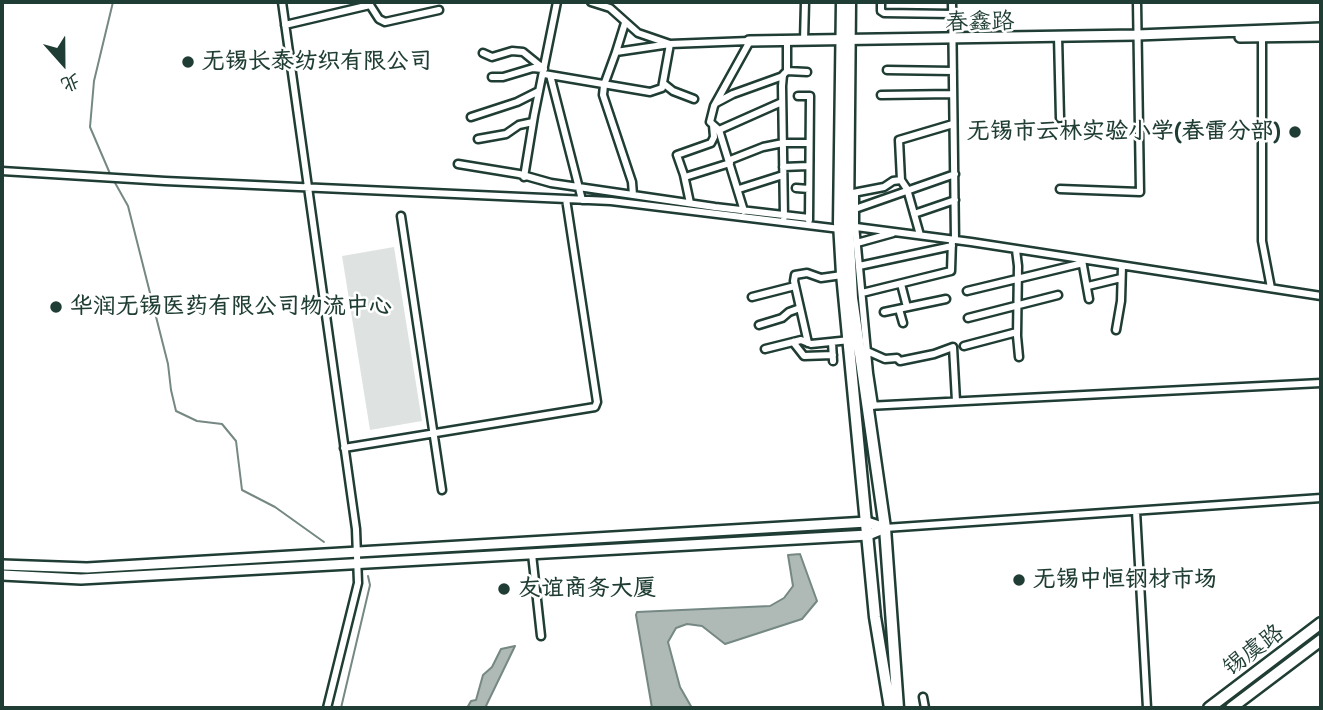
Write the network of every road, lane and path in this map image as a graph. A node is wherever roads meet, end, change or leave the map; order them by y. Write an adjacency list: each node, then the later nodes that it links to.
1 (282, 2): 13 (street)
2 (557, 2): 30 (street)
3 (591, 2): 12 (street)
4 (805, 2): 19 (street)
5 (842, 2): 20 (main road)
6 (850, 2): 20 (main road)
7 (881, 2): 11 (street)
8 (952, 2): 11 (street)
9 (1137, 2): 16 (street)
10 (439, 10): 13 (street)
11 (952, 14): 23 (street)
12 (625, 23): 24 (street); 25 (street)
13 (285, 25): 61 (street)
14 (1321, 28): 16 (main road, 春鑫路)
15 (1321, 36): 17 (main road, 春鑫路)
16 (1137, 37): 17 (main road, 春鑫路); 18 (main road, 春鑫路); 63 (street)
17 (1262, 37): 95 (street)
18 (1058, 38): 23 (main road, 春鑫路); 43 (street)
19 (804, 40): 20 (main road, 春鑫路); 22 (main road, 春鑫路)
20 (847, 40): 23 (main road, 春鑫路); 67 (main road); 80 (main road)
21 (746, 41): 22 (main road, 春鑫路); 24 (street); 41 (street)
22 (787, 41): 31 (street)
23 (952, 41): 28 (street)
24 (670, 44): 25 (street); 33 (street)
25 (616, 52): 34 (street)
26 (483, 53): 30 (street)
27 (887, 71): 28 (street)
28 (953, 71): 36 (street)
29 (807, 72): 31 (street)
30 (546, 73): 32 (street); 34 (street); 35 (street); 60 (street)
31 (785, 74): 40 (street); 41 (street)
32 (492, 77)
33 (663, 83): 34 (street); 39 (street)
34 (604, 85): 68 (street)
35 (539, 91): 42 (street); 44 (street)
36 (953, 94): 37 (street); 45 (street)
37 (881, 95)
38 (799, 96): 49 (street)
39 (694, 99)
40 (782, 102): 46 (street); 48 (street)
41 (715, 104): 46 (street)
42 (471, 117)
43 (1060, 118)
44 (533, 122): 47 (street); 57 (street)
45 (953, 124): 55 (street); 59 (street)
46 (716, 128): 50 (street); 58 (street)
47 (478, 139)
48 (783, 143): 49 (street); 50 (street); 53 (street)
49 (808, 143): 52 (street)
50 (730, 161): 58 (street); 66 (street)
51 (458, 164): 57 (street)
52 (808, 166): 53 (street); 64 (street)
53 (783, 167): 56 (street)
54 (2, 172): 61 (street)
55 (955, 174): 65 (street); 71 (street)
56 (783, 175): 66 (street); 77 (street)
57 (524, 177): 60 (street)
58 (685, 177): 72 (street)
59 (901, 180): 65 (street); 67 (street)
60 (577, 186): 68 (street); 70 (street)
61 (308, 188): 69 (street); 124 (street)
62 (796, 188): 64 (street)
63 (1060, 188)
64 (809, 189): 78 (street)
65 (906, 189): 73 (street); 75 (street)
66 (739, 190): 74 (street)
67 (852, 193): 73 (street); 112 (main road)
68 (633, 195): 72 (street)
69 (566, 199): 70 (street); 123 (street)
70 (582, 200): 78 (street)
71 (955, 200): 75 (street); 83 (street)
72 (690, 203): 74 (street)
73 (855, 209): 79 (street)
74 (744, 211): 77 (street)
75 (914, 214): 82 (street)
76 (401, 216): 123 (street)
77 (784, 217): 78 (street)
78 (809, 222): 80 (street)
79 (856, 227): 81 (street); 84 (street)
80 (840, 229): 89 (main road)
81 (896, 232): 82 (street); 84 (street)
82 (920, 235): 83 (street)
83 (953, 242): 85 (street); 87 (street); 92 (street)
84 (857, 243): 87 (street)
85 (1016, 250): 86 (street); 90 (street)
86 (1082, 260): 88 (street); 90 (street); 94 (street)
87 (859, 266): 97 (street)
88 (1122, 266): 91 (street); 95 (street)
89 (842, 275): 93 (street); 112 (main road)
90 (1018, 278): 96 (street); 103 (street)
91 (1121, 278): 94 (street); 110 (street)
92 (901, 284): 97 (street); 105 (street)
93 (795, 286): 100 (street); 104 (street)
94 (1088, 286): 102 (street)
95 (1270, 288): 99 (street)
96 (967, 291)
97 (862, 293): 112 (street)
98 (1058, 295): 103 (street)
99 (1321, 296)
100 (752, 297)
101 (946, 299): 105 (street)
102 (1089, 299)
103 (1018, 306): 107 (street); 111 (street)
104 (800, 308): 109 (street); 115 (street)
105 (903, 308): 106 (street); 108 (street)
106 (884, 312)
107 (968, 318)
108 (903, 323)
109 (759, 326)
110 (1116, 330)
111 (1017, 332): 116 (street); 119 (street)
112 (857, 341): 114 (street); 118 (street); 122 (main road); 128 (main road)
113 (793, 342): 114 (street); 115 (street); 117 (street)
114 (832, 342): 115 (street)
115 (808, 343)
116 (964, 346)
117 (765, 349)
118 (867, 351): 121 (street); 122 (street)
119 (1019, 357)
120 (1321, 383): 121 (street)
121 (956, 401): 122 (street)
122 (871, 406): 129 (main road)
123 (433, 433): 124 (street); 125 (street)
124 (344, 448): 131 (street)
125 (442, 490)
126 (1321, 498): 127 (street)
127 (1136, 511): 129 (street); 144 (street)
128 (867, 523): 129 (main road); 130 (main road); 131 (main road)
129 (885, 528): 130 (main road); 142 (main road)
130 (868, 536): 132 (main road); 141 (main road)
131 (357, 553): 133 (street); 134 (main road)
132 (532, 554): 133 (main road); 137 (street)
133 (357, 564): 135 (main road); 140 (street)
134 (2, 565)
135 (2, 575)
136 (1321, 623): 145 (main road, 锡虞路)
137 (541, 636)
138 (1321, 640): 146 (main road, 锡虞路)
139 (923, 697): 143 (street)
140 (327, 708)
141 (890, 708)
142 (898, 708)
143 (925, 708)
144 (1147, 708)
145 (1209, 708)
146 (1231, 708)

